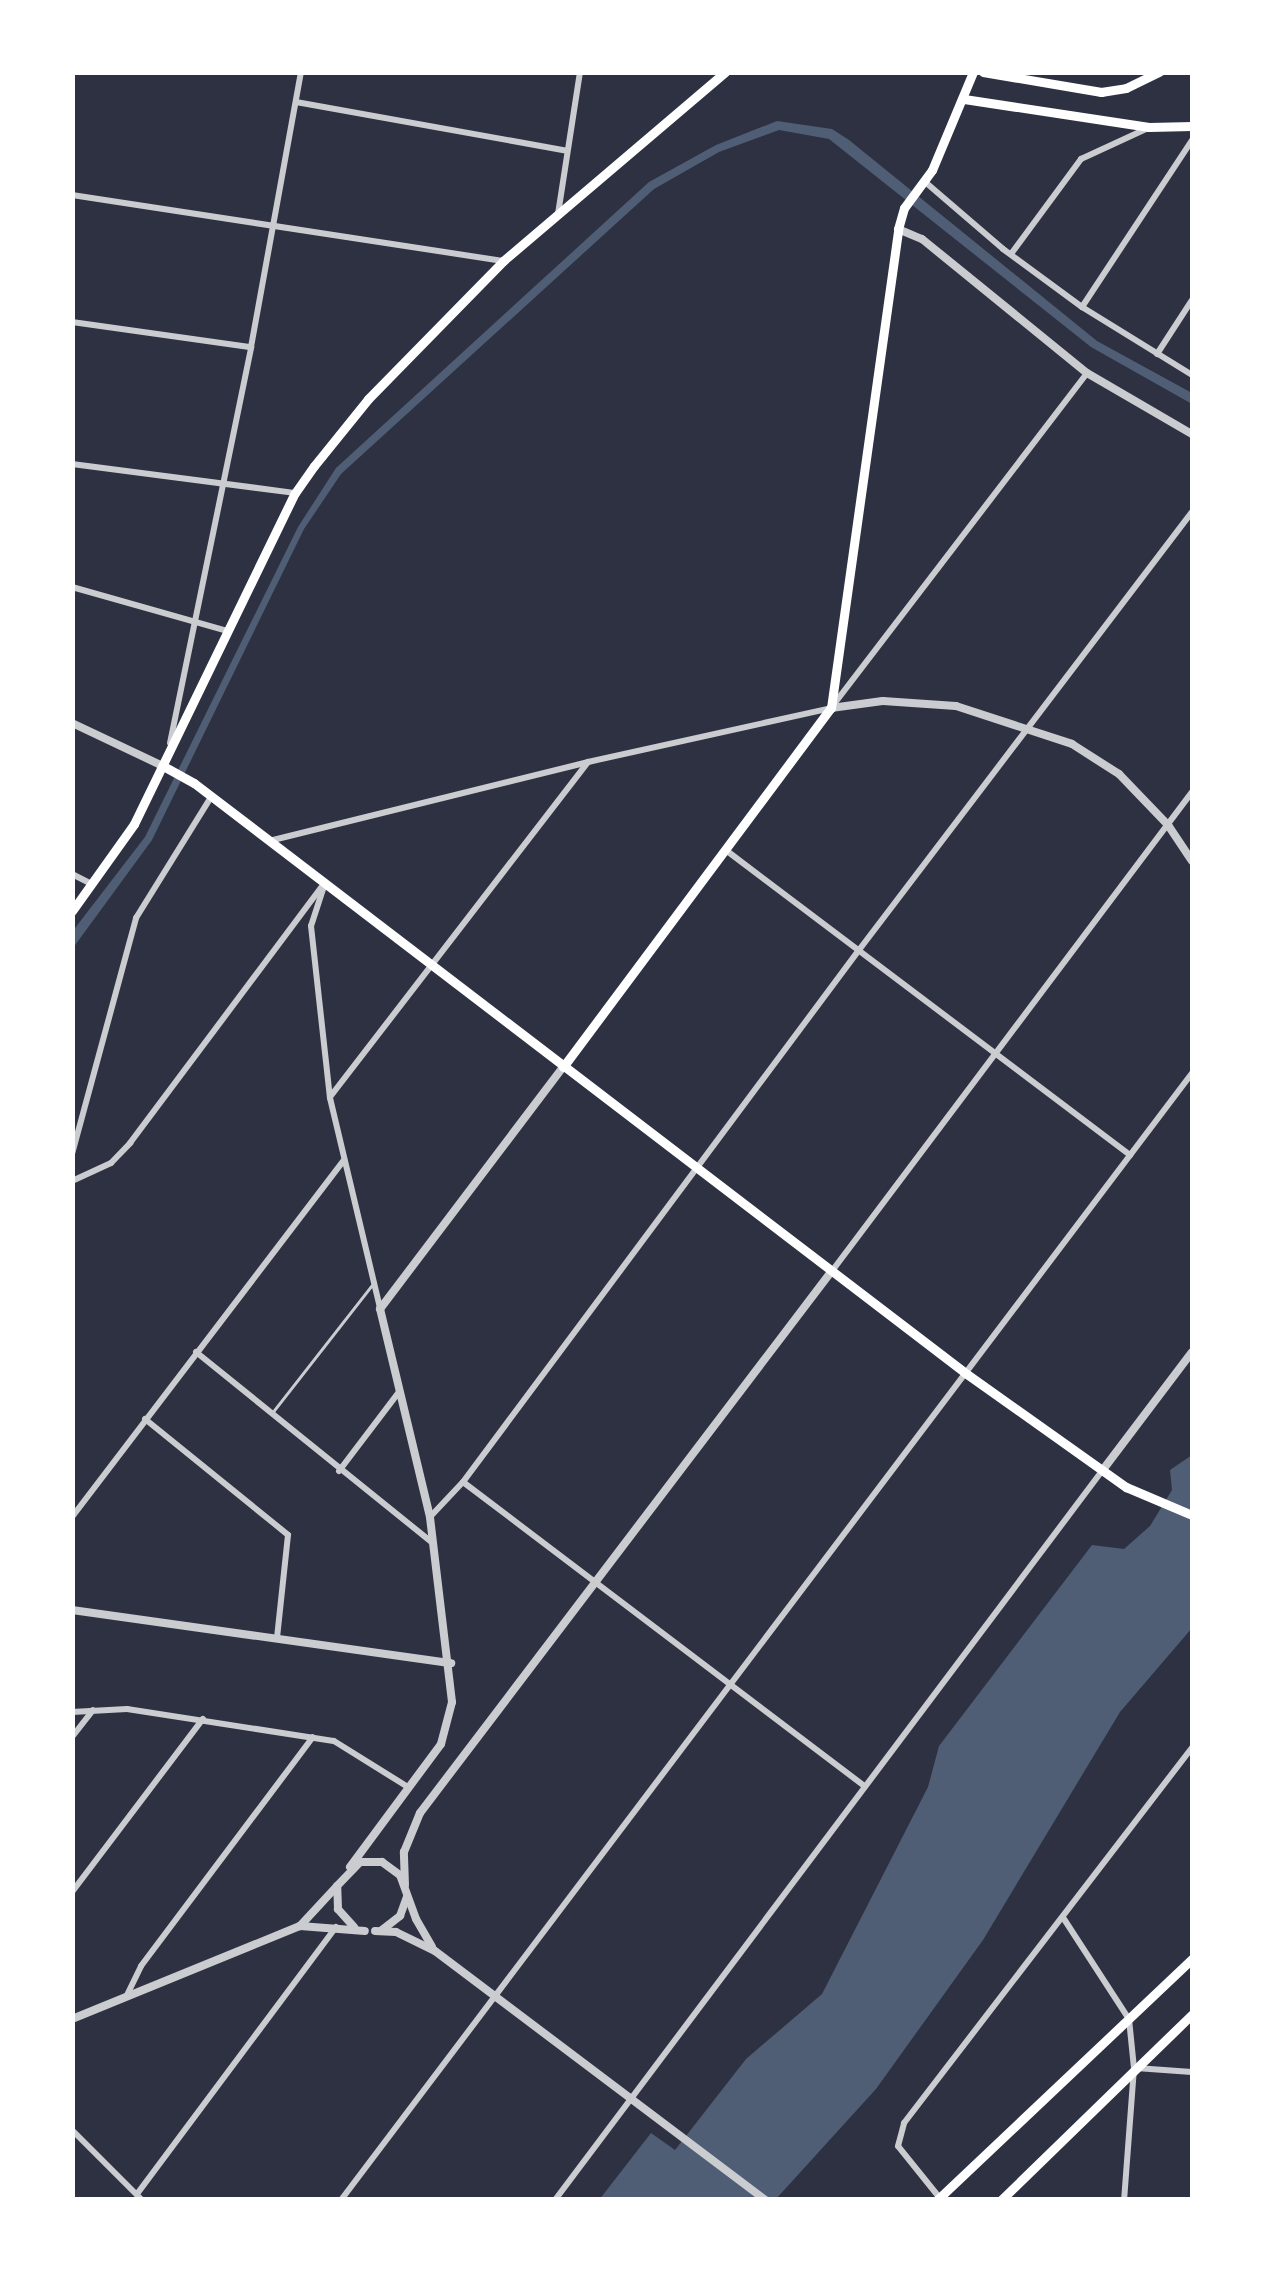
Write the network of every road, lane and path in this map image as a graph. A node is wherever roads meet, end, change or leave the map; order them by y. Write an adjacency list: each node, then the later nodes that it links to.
1 (301, 72): 8 (street)
2 (580, 72): 12 (street)
3 (724, 72): 15 (main road)
4 (973, 72): 7 (main road)
5 (983, 72): 6 (main road)
6 (1158, 72)
7 (964, 99): 10 (main road); 13 (main road)
8 (296, 102): 12 (street); 16 (street)
9 (1192, 126): 10 (main road)
10 (1149, 127): 18 (street)
11 (1192, 140): 21 (street)
12 (568, 151): 15 (street)
13 (924, 181): 17 (main road); 18 (street)
14 (72, 195): 16 (street)
15 (558, 216): 19 (main road)
16 (271, 228): 19 (street); 23 (street)
17 (898, 229): 25 (street); 35 (main road)
18 (1011, 254): 21 (street)
19 (503, 261): 30 (main road)
20 (1192, 300): 24 (street)
21 (1082, 307): 24 (street)
22 (72, 322): 23 (street)
23 (251, 347): 29 (street)
24 (1157, 354): 26 (street)
25 (1087, 373): 27 (street); 35 (street)
26 (1192, 376)
27 (1192, 434)
28 (72, 464): 29 (street)
29 (224, 483): 30 (street); 33 (street)
30 (294, 493): 34 (main road)
31 (1192, 512): 37 (street)
32 (72, 587): 33 (street)
33 (196, 624): 34 (street); 39 (street)
34 (228, 631): 39 (main road)
35 (831, 708): 37 (street); 38 (street); 44 (main road)
36 (72, 724): 39 (street)
37 (1031, 728): 42 (street); 50 (street)
38 (588, 762): 43 (street); 51 (street)
39 (169, 769): 41 (main road); 47 (main road)
40 (1192, 792): 42 (street)
41 (211, 797): 43 (main road); 56 (street)
42 (1168, 825): 45 (street); 52 (street)
43 (268, 841): 48 (main road)
44 (728, 851): 50 (street); 53 (main road)
45 (1192, 861)
46 (72, 874): 47 (street)
47 (93, 884): 49 (main road)
48 (325, 884): 51 (main road); 55 (street); 60 (street)
49 (72, 911)
50 (858, 950): 52 (street); 59 (street)
51 (431, 966): 53 (main road); 55 (street)
52 (998, 1054): 57 (street); 61 (street)
53 (563, 1067): 59 (main road); 63 (street)
54 (1192, 1072): 57 (street)
55 (330, 1098): 58 (street)
56 (72, 1154)
57 (1130, 1154): 66 (street)
58 (344, 1160): 62 (street); 64 (street)
59 (698, 1170): 61 (main road); 72 (street)
60 (72, 1181)
61 (831, 1272): 66 (main road); 77 (street)
62 (373, 1283): 63 (street); 68 (lane)
63 (380, 1309): 67 (street)
64 (196, 1352): 68 (street); 69 (street)
65 (1192, 1352): 71 (street)
66 (964, 1372): 71 (main road); 81 (street)
67 (400, 1391): 70 (street); 75 (street)
68 (271, 1414): 70 (street)
69 (146, 1420): 74 (street); 79 (street)
70 (340, 1471): 76 (street)
71 (1102, 1471): 73 (main road); 88 (street)
72 (463, 1482): 75 (street); 77 (street)
73 (1192, 1515)
74 (72, 1516)
75 (430, 1516): 76 (street)
76 (433, 1543): 80 (street)
77 (594, 1583): 81 (street); 91 (street)
78 (72, 1610): 79 (street)
79 (277, 1638): 80 (street)
80 (451, 1663): 89 (street)
81 (730, 1687): 88 (street); 101 (street)
82 (93, 1710): 83 (street); 84 (street); 85 (street)
83 (72, 1712)
84 (202, 1719): 86 (street); 93 (street)
85 (72, 1737)
86 (313, 1738): 89 (street); 102 (street)
87 (1192, 1748): 95 (street)
88 (863, 1785): 108 (street)
89 (408, 1788): 90 (street)
90 (350, 1867): 91 (street); 92 (street)
91 (405, 1885): 94 (street)
92 (338, 1886): 96 (street); 98 (street)
93 (72, 1892)
94 (407, 1897): 98 (street); 99 (street)
95 (1064, 1918): 105 (street); 111 (street)
96 (300, 1926): 97 (street); 102 (street)
97 (336, 1927): 98 (street); 110 (street)
98 (370, 1931): 99 (street)
99 (435, 1951): 101 (street)
100 (1192, 1959): 105 (main road)
101 (496, 1994): 108 (street); 112 (street)
102 (126, 1995): 104 (street)
103 (1192, 2014): 106 (main road)
104 (72, 2018)
105 (1128, 2019): 106 (street); 111 (main road)
106 (1134, 2068): 107 (street); 115 (main road); 116 (street)
107 (1192, 2072)
108 (632, 2097): 113 (street); 114 (street)
109 (72, 2130): 110 (street)
110 (140, 2197)
111 (938, 2198)
112 (340, 2200)
113 (555, 2200)
114 (766, 2200)
115 (1002, 2200)
116 (1124, 2200)

